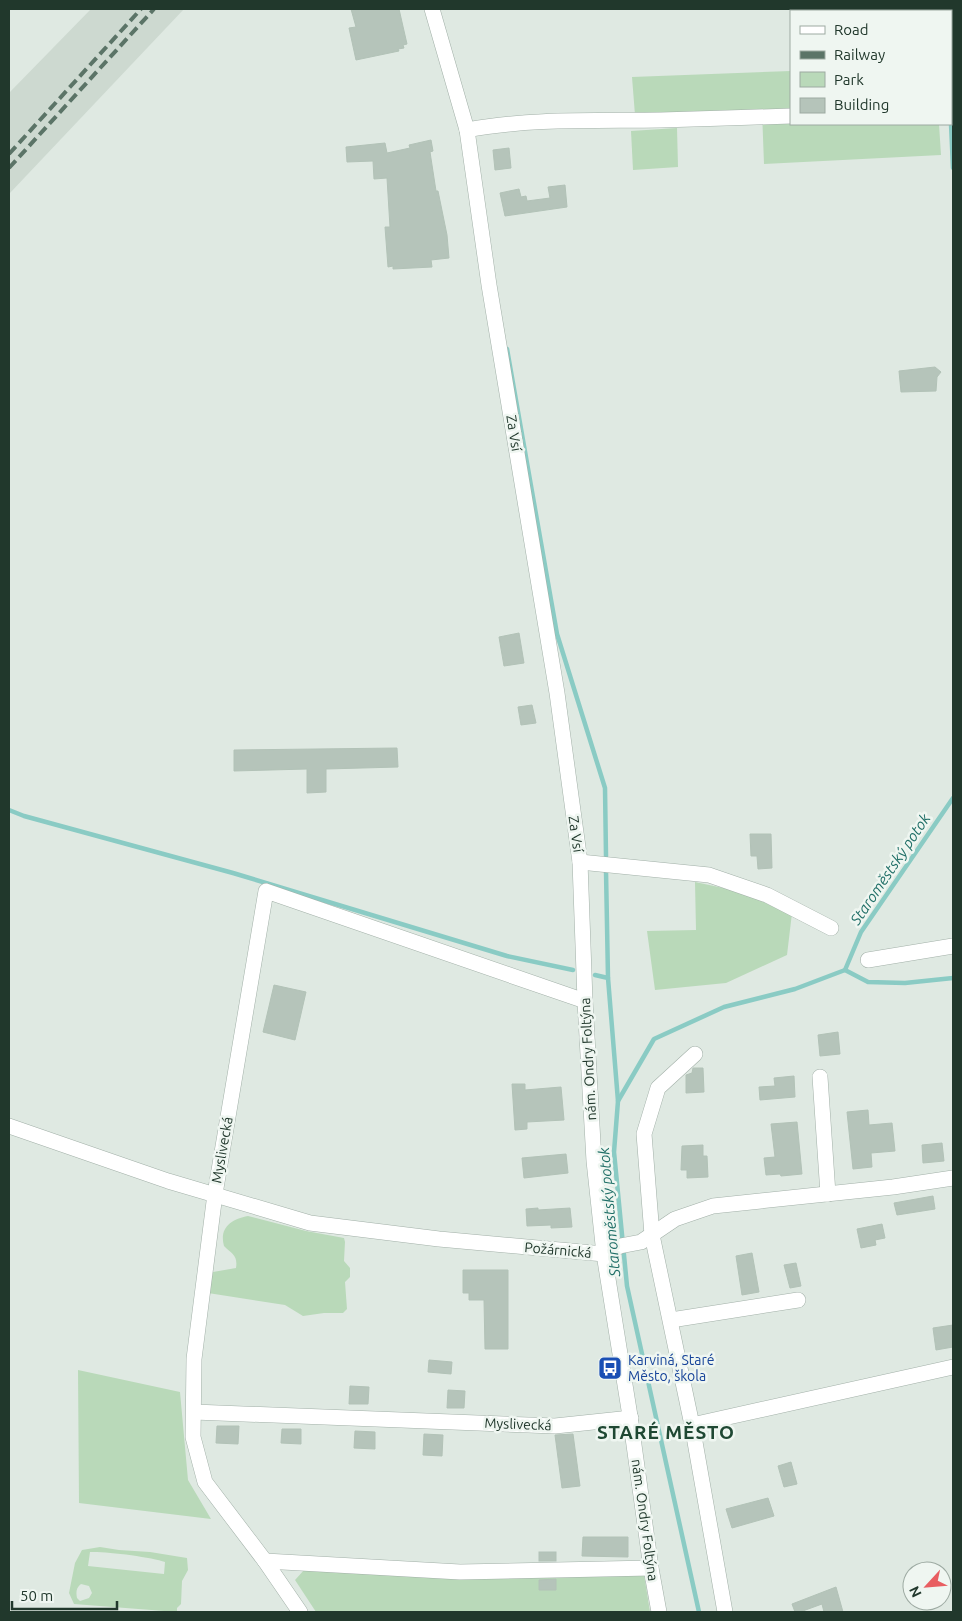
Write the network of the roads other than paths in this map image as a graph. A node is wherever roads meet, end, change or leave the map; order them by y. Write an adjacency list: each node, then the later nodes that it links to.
1 (432, 9): 3 (street, Za Vsí)
2 (790, 116): 3 (street)
3 (467, 130): 4 (street, Za Vsí)
4 (580, 862): 5 (street, Za Vsí); 8 (street, Za Vsí)
5 (831, 928)
6 (953, 946): 7 (street)
7 (868, 960)
8 (585, 982): 9 (street, nám. Ondry Foltýna)
9 (585, 1001): 14 (street, Myslivecká); 17 (street, nám. Ondry Foltýna)
10 (695, 1054): 16 (street)
11 (820, 1077): 15 (street)
12 (9, 1126): 14 (street, Požárnická)
13 (953, 1178): 15 (street, Požárnická)
14 (215, 1194): 17 (street, Požárnická); 21 (street, Myslivecká)
15 (828, 1194): 16 (street, Požárnická)
16 (652, 1235): 17 (street, Požárnická); 19 (street)
17 (604, 1254): 22 (street, nám. Ondry Foltýna)
18 (798, 1300): 19 (street)
19 (671, 1320): 23 (street)
20 (953, 1367): 23 (street)
21 (194, 1412): 22 (street, Myslivecká); 24 (street, Myslivecká)
22 (631, 1418): 25 (street, nám. Ondry Foltýna)
23 (692, 1425): 28 (street)
24 (265, 1561): 25 (street); 26 (street, Myslivecká)
25 (651, 1568): 27 (street, nám. Ondry Foltýna)
26 (300, 1612)
27 (659, 1612)
28 (725, 1612)

